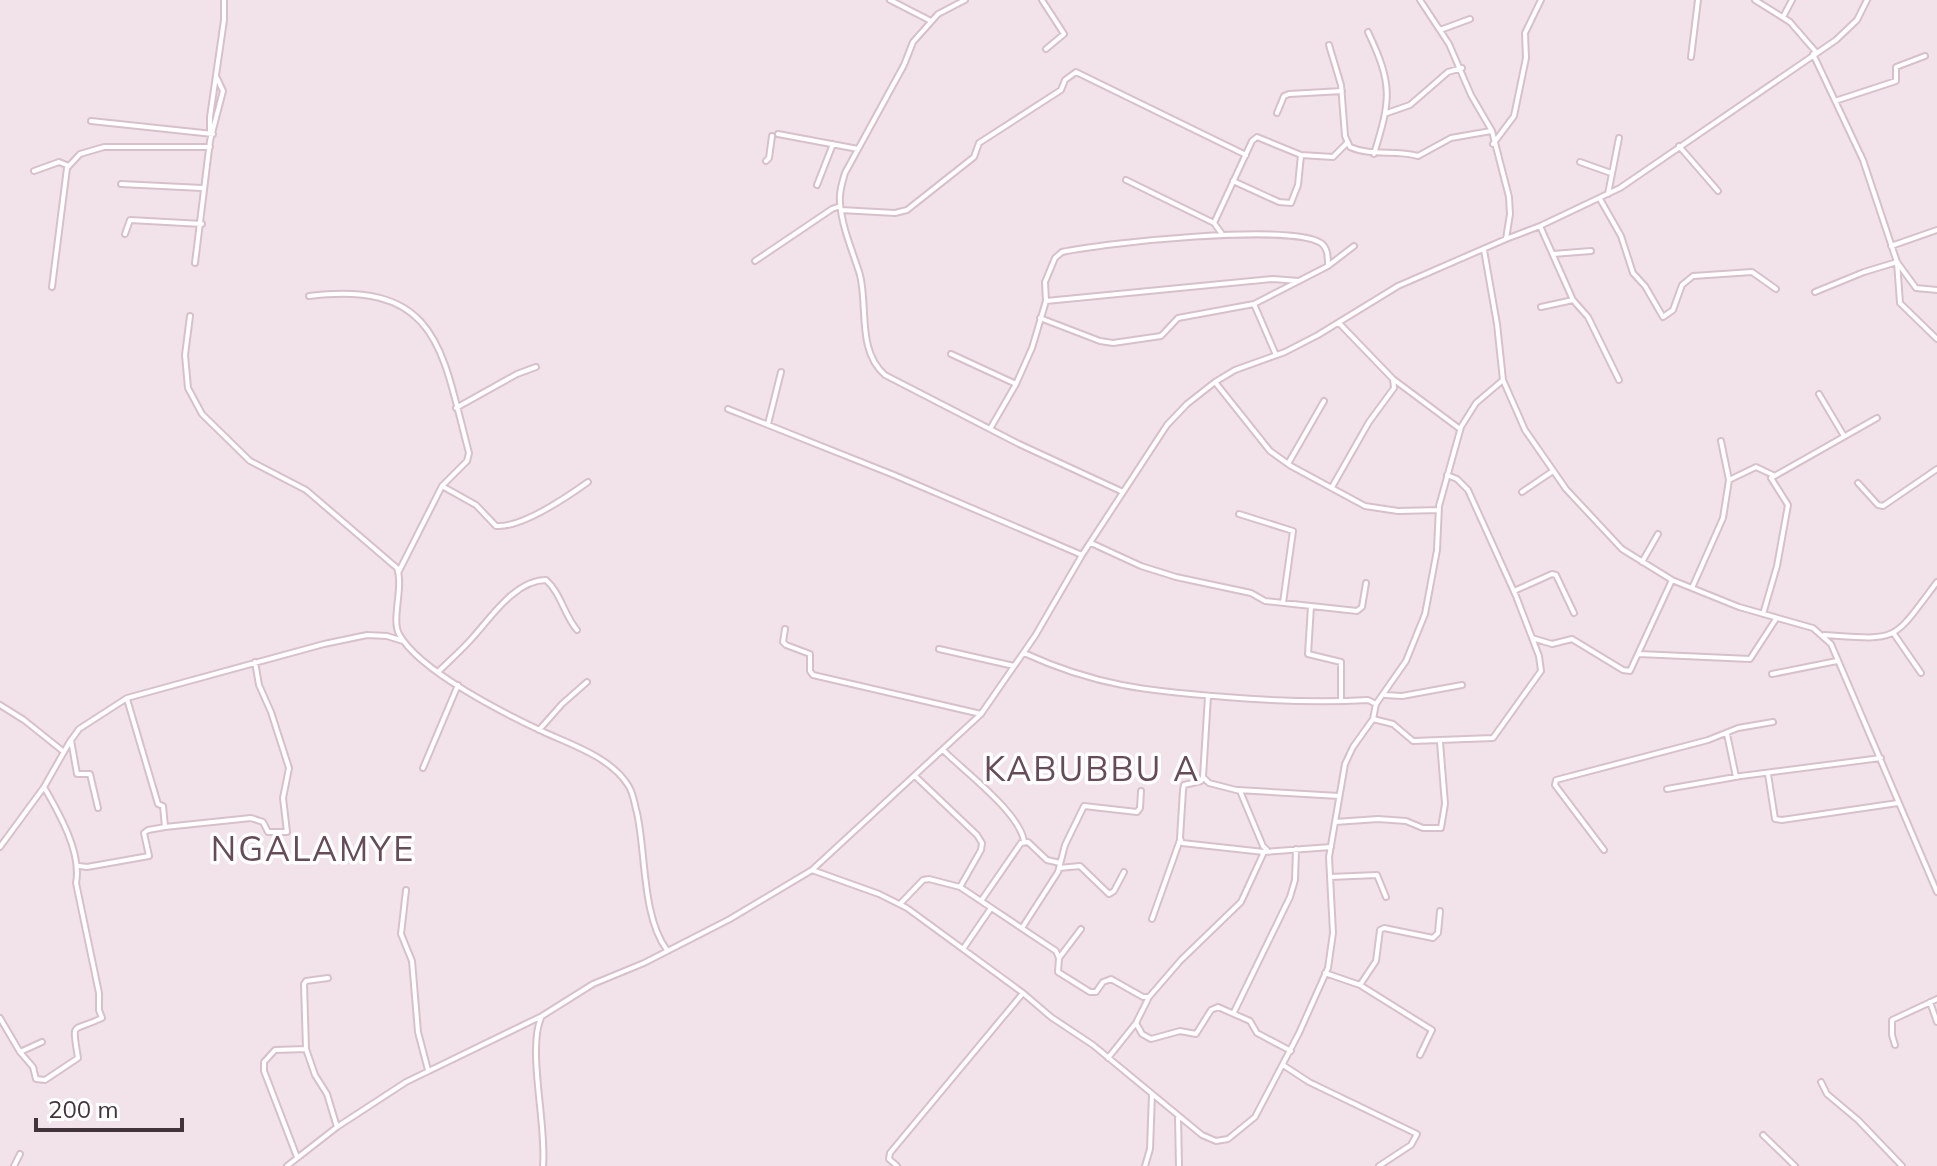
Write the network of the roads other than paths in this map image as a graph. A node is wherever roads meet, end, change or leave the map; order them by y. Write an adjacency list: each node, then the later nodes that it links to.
1 (224, 0): 28 (street)
2 (890, 0): 13 (street)
3 (963, 0): 13 (street)
4 (1042, 0): 17 (street)
5 (1420, 0): 14 (street)
6 (1541, 0): 32 (street)
7 (1698, 0): 20 (street)
8 (1755, 0): 11 (street)
9 (1792, 0): 11 (street)
10 (1867, 0): 18 (street)
11 (1783, 17): 18 (street)
12 (1470, 19): 14 (street)
13 (931, 21): 35 (street)
14 (1440, 30): 21 (street)
15 (1368, 32): 25 (street)
16 (1329, 45): 22 (street)
17 (1046, 49)
18 (1815, 53): 23 (street); 33 (street)
19 (1925, 56): 23 (street)
20 (1691, 57)
21 (1462, 68): 25 (street); 27 (street)
22 (1342, 91): 24 (street); 30 (street)
23 (1835, 101): 61 (street)
24 (1277, 113)
25 (1387, 113): 36 (street)
26 (91, 121): 28 (street)
27 (1492, 131): 32 (street); 36 (street)
28 (213, 134): 34 (street)
29 (1619, 138): 43 (street)
30 (1347, 143): 36 (street); 38 (street)
31 (833, 144): 35 (street); 39 (street); 47 (street)
32 (1493, 144): 59 (street)
33 (1679, 146): 49 (street); 50 (street)
34 (210, 147): 41 (street); 54 (street)
35 (858, 149): 52 (street)
36 (1374, 154)
37 (1246, 155): 38 (street); 45 (street); 52 (street)
38 (1301, 155): 45 (street)
39 (766, 161)
40 (1580, 162): 43 (street)
41 (69, 166): 42 (street); 70 (street)
42 (34, 171)
43 (1611, 173): 50 (street)
44 (1126, 180): 53 (street)
45 (1233, 181): 53 (street)
46 (121, 184): 48 (street)
47 (817, 185)
48 (202, 188)
49 (1718, 191)
50 (1608, 195): 51 (street)
51 (1600, 199): 55 (street); 72 (street)
52 (840, 208): 65 (street); 100 (street)
53 (1214, 223): 58 (street)
54 (202, 224): 57 (street); 67 (street)
55 (1540, 226): 59 (street); 64 (street)
56 (1937, 230): 61 (street)
57 (125, 234)
58 (1222, 234): 68 (street); 76 (street)
59 (1506, 239): 62 (street)
60 (1354, 246): 68 (street)
61 (1891, 246): 66 (street)
62 (1484, 250): 81 (street); 88 (street)
63 (1591, 251): 64 (street)
64 (1553, 254): 75 (street)
65 (755, 261)
66 (1897, 262): 71 (street); 73 (street); 82 (street)
67 (195, 263)
68 (1328, 266): 69 (street)
69 (1302, 281): 76 (street); 77 (street)
70 (52, 287)
71 (1937, 287)
72 (1776, 289)
73 (1815, 292)
74 (309, 296): 96 (street)
75 (1573, 300): 78 (street); 89 (street)
76 (1046, 301): 80 (street)
77 (1254, 304): 80 (street); 84 (street)
78 (1541, 307)
79 (190, 316): 122 (street)
80 (1040, 318): 91 (street)
81 (1339, 323): 84 (street); 87 (street)
82 (1937, 339)
83 (951, 354): 91 (street)
84 (1276, 355): 90 (street)
85 (536, 367): 96 (street)
86 (781, 372): 99 (street)
87 (1393, 379): 92 (street); 93 (street)
88 (1503, 380): 101 (street); 106 (street)
89 (1619, 380)
90 (1215, 382): 104 (street); 114 (street)
91 (1016, 384): 100 (street)
92 (1399, 384): 93 (street); 101 (street)
93 (1394, 388): 113 (street)
94 (1819, 394): 102 (street)
95 (1324, 401): 104 (street)
96 (456, 408): 112 (street)
97 (728, 409): 99 (street)
98 (1877, 418): 102 (street)
99 (768, 424): 120 (street)
100 (990, 429): 114 (street)
101 (1460, 429): 107 (street)
102 (1844, 436): 108 (street)
103 (1721, 441): 109 (street)
104 (1289, 462): 113 (street)
105 (1937, 469): 111 (street)
106 (1553, 471): 115 (street); 121 (street)
107 (1447, 475): 116 (street); 127 (street)
108 (1773, 475): 109 (street); 131 (street)
109 (1729, 480): 126 (street)
110 (588, 482): 112 (street)
111 (1858, 483)
112 (442, 486): 122 (street)
113 (1332, 487): 116 (street)
114 (1123, 492): 119 (street)
115 (1522, 492)
116 (1439, 510): 153 (street)
117 (1239, 514): 128 (street)
118 (1658, 534): 121 (street)
119 (1091, 543): 120 (street); 128 (street)
120 (1082, 555): 142 (street)
121 (1642, 562): 123 (street)
122 (399, 571): 133 (street)
123 (1672, 580): 126 (street); 143 (street)
124 (1366, 583): 129 (street)
125 (1936, 584): 136 (street)
126 (1692, 588): 131 (street)
127 (1514, 591): 130 (street); 139 (street)
128 (1283, 603): 129 (street)
129 (1311, 606): 156 (street)
130 (1574, 613)
131 (1763, 614): 132 (street)
132 (1776, 619): 137 (street); 143 (street)
133 (397, 627): 138 (street); 140 (street)
134 (785, 629): 159 (street)
135 (577, 630): 147 (street)
136 (1894, 634): 137 (street); 148 (street)
137 (1824, 635): 144 (street)
138 (387, 636): 140 (street); 145 (street)
139 (1532, 638): 143 (street); 165 (street)
140 (405, 642): 147 (street)
141 (939, 649): 146 (street)
142 (1023, 652): 146 (street); 154 (street)
143 (1639, 654)
144 (1837, 661): 149 (street); 168 (street)
145 (255, 662): 155 (street); 184 (street)
146 (1014, 666): 159 (street)
147 (438, 672): 151 (street)
148 (1921, 673)
149 (1772, 674)
150 (587, 682): 162 (street)
151 (458, 685): 162 (street); 169 (street)
152 (1462, 685): 153 (street)
153 (1385, 695): 157 (street)
154 (1208, 696): 156 (street); 172 (street)
155 (127, 698): 164 (street); 184 (street)
156 (1341, 702): 157 (street)
157 (1376, 704): 160 (street)
158 (0, 705): 167 (street)
159 (981, 714): 166 (street)
160 (1373, 719): 165 (street); 180 (street)
161 (1773, 722): 163 (street)
162 (539, 730): 209 (street)
163 (1727, 734): 173 (street); 191 (street)
164 (71, 740): 167 (street); 182 (street)
165 (1440, 742): 183 (street)
166 (943, 750): 171 (street); 186 (street)
167 (64, 752): 176 (street)
168 (1881, 758): 170 (street); 181 (street)
169 (423, 768)
170 (1768, 774): 173 (street); 181 (street)
171 (915, 776): 194 (street); 197 (street)
172 (1203, 777): 174 (street); 175 (street)
173 (1736, 777): 177 (street)
174 (1198, 782): 175 (street); 185 (street)
175 (1209, 783): 178 (street)
176 (44, 787): 187 (street); 192 (street)
177 (1667, 789)
178 (1238, 790): 180 (street); 189 (street)
179 (1141, 791): 193 (street)
180 (1339, 796): 183 (street)
181 (1899, 803): 199 (street)
182 (98, 808)
183 (1335, 822): 188 (street)
184 (165, 827): 192 (street)
185 (1180, 840): 189 (street); 205 (street)
186 (1024, 841): 193 (street); 201 (street)
187 (0, 847)
188 (1331, 847): 190 (street); 196 (street)
189 (1264, 849): 190 (street); 215 (street)
190 (1296, 849): 218 (street)
191 (1604, 850)
192 (79, 866): 227 (street)
193 (1060, 866): 195 (street); 206 (street)
194 (812, 870): 202 (street); 209 (street)
195 (1124, 872)
196 (1330, 877): 200 (street); 211 (street)
197 (960, 887): 201 (street); 202 (street)
198 (406, 890): 231 (street)
199 (1937, 892)
200 (1386, 897)
201 (981, 901): 203 (street)
202 (900, 904): 208 (street)
203 (991, 908): 206 (street); 208 (street)
204 (1440, 911): 213 (street)
205 (1152, 919)
206 (1022, 928): 210 (street)
207 (1081, 929): 210 (street)
208 (963, 949): 214 (street)
209 (667, 950): 219 (street)
210 (1059, 958): 215 (street)
211 (1325, 973): 213 (street); 226 (street)
212 (328, 978): 225 (street)
213 (1360, 985): 228 (street)
214 (1023, 993): 229 (street); 242 (street)
215 (1149, 997): 222 (street)
216 (1937, 999): 217 (street)
217 (1930, 1002): 221 (street); 224 (street)
218 (1234, 1012): 222 (street); 226 (street)
219 (542, 1016): 231 (street); 241 (street)
220 (0, 1018): 227 (street)
221 (1937, 1022)
222 (1136, 1023): 229 (street)
223 (42, 1042): 227 (street)
224 (1895, 1045)
225 (306, 1049): 235 (street); 238 (street)
226 (1291, 1051): 230 (street)
227 (20, 1052)
228 (1420, 1055)
229 (1108, 1058): 233 (street)
230 (1283, 1065): 234 (street); 245 (street)
231 (428, 1070): 235 (street)
232 (1821, 1082): 247 (street)
233 (1152, 1094): 234 (street); 243 (street)
234 (1177, 1115): 244 (street)
235 (337, 1127): 238 (street)
236 (1763, 1135): 246 (street)
237 (20, 1154): 239 (street)
238 (297, 1157): 240 (street)
239 (14, 1166)
240 (287, 1166)
241 (543, 1166)
242 (897, 1166)
243 (1145, 1166)
244 (1179, 1166)
245 (1379, 1166)
246 (1795, 1166)
247 (1902, 1166)

